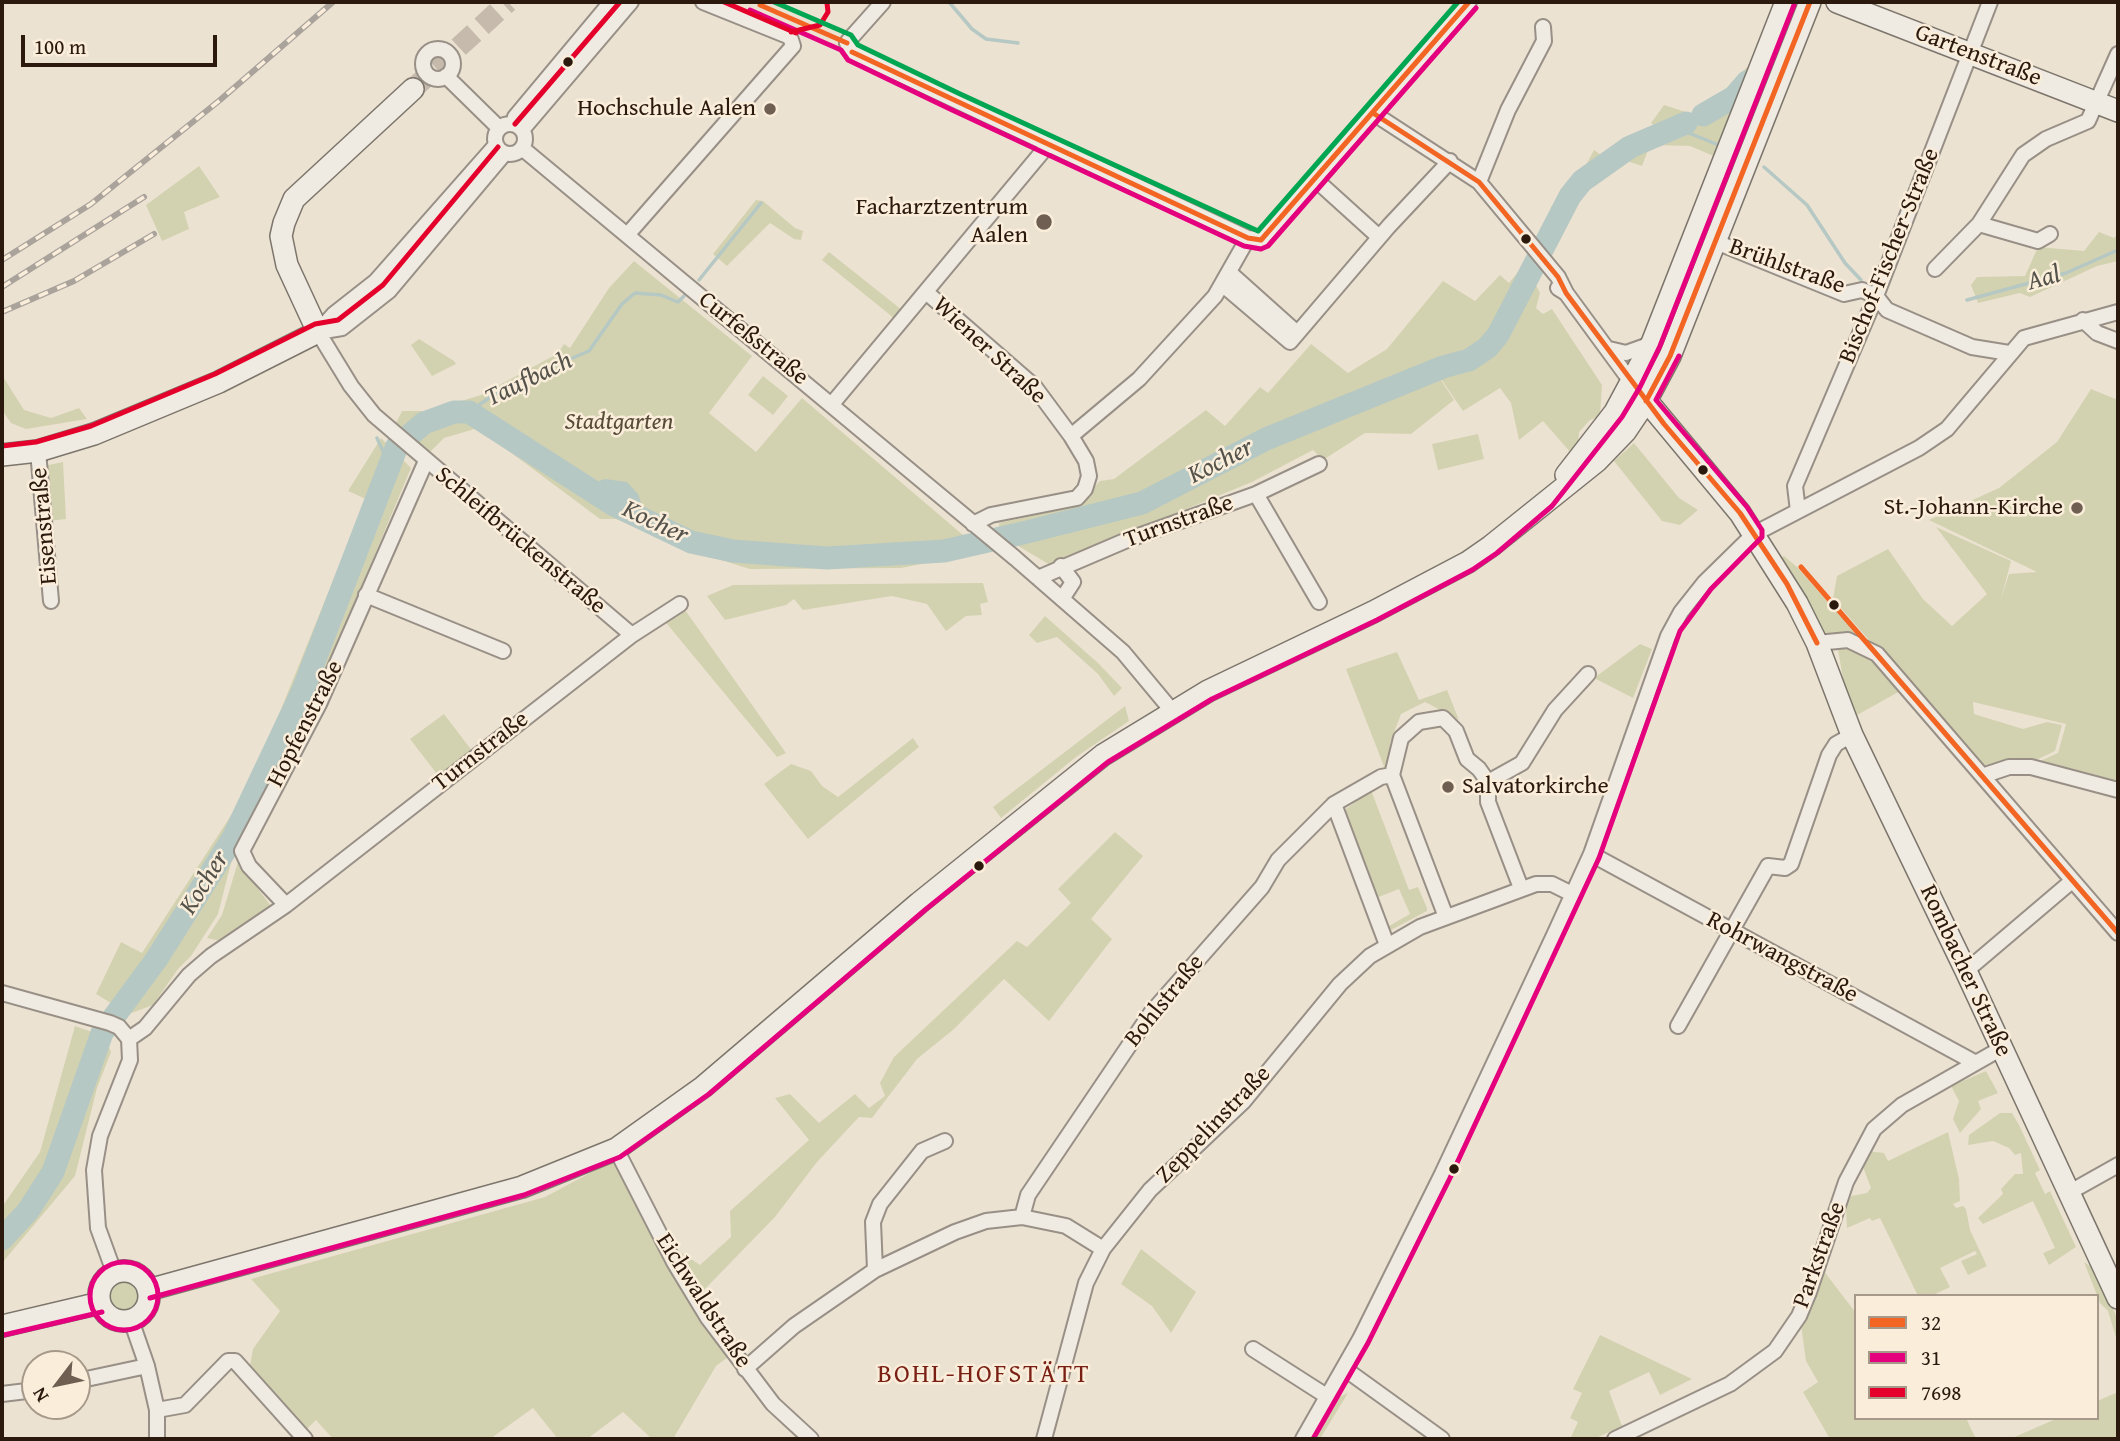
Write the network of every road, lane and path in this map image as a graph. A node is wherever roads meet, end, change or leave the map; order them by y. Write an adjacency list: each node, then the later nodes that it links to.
1 (611, 2): 17 (street)
2 (631, 2): 17 (street)
3 (703, 2): 25 (street)
4 (883, 2): 18 (street)
5 (1469, 2): 16 (street)
6 (1786, 2): 37 (main road)
7 (1810, 2): 29 (main road)
8 (1837, 2): 11 (main road, Gartenstraße)
9 (1990, 2): 11 (street, Bischof-Fischer-Straße)
10 (1543, 26): 23 (street)
11 (1970, 53): 15 (main road, Gartenstraße); 33 (street, Bischof-Fischer-Straße)
12 (2118, 54): 15 (street)
13 (446, 76): 17 (street)
14 (412, 89): 36 (main road)
15 (2108, 107): 24 (street)
16 (1373, 113): 21 (street); 22 (street)
17 (512, 128): 19 (street); 20 (street)
18 (1048, 145): 28 (street); 32 (street)
19 (522, 148): 20 (street); 25 (street, Curfeßstraße)
20 (500, 149): 36 (street)
21 (1450, 161): 23 (street); 27 (street)
22 (1316, 180): 27 (street); 28 (street)
23 (1479, 182): 39 (street)
24 (1979, 224): 26 (street); 30 (street)
25 (628, 234): 43 (street, Curfeßstraße)
26 (2050, 234)
27 (1379, 237): 31 (street)
28 (1248, 239): 31 (street)
29 (1716, 242): 33 (street, Brühlstraße); 37 (main road)
30 (1935, 269)
31 (1227, 279): 44 (street)
32 (926, 292): 43 (street); 44 (street, Wiener Straße)
33 (1876, 296): 40 (street, Brühlstraße); 51 (street, Bischof-Fischer-Straße)
34 (2118, 312): 35 (street)
35 (2082, 320): 38 (street); 40 (street)
36 (318, 332): 45 (main road); 47 (street, Schleifbrückenstraße)
37 (1661, 340): 39 (street); 41 (main road); 42 (main road)
38 (2118, 341)
39 (1609, 349): 41 (street)
40 (2009, 353): 51 (street)
41 (1632, 383): 42 (main road, Rombacher Straße); 50 (main road)
42 (1646, 401): 50 (main road); 53 (main road, Rombacher Straße)
43 (832, 404): 52 (street, Curfeßstraße)
44 (1071, 436): 52 (street, Wiener Straße)
45 (38, 451): 46 (main road); 58 (street, Eisenstraße)
46 (2, 455)
47 (426, 461): 56 (street, Hopfenstraße); 61 (street, Schleifbrückenstraße)
48 (1319, 464): 49 (street, Turnstraße)
49 (1255, 494): 54 (street, Turnstraße); 59 (street)
50 (1545, 501): 65 (main road)
51 (1798, 510): 53 (street)
52 (978, 527): 55 (street, Curfeßstraße)
53 (1755, 536): 62 (main road, Rombacher Straße); 72 (street)
54 (1061, 566): 55 (street, Turnstraße); 57 (street)
55 (1038, 578): 57 (street)
56 (366, 595): 63 (street); 76 (street, Hopfenstraße)
57 (1062, 599): 65 (street)
58 (51, 601)
59 (1319, 602)
60 (680, 604): 61 (street, Turnstraße)
61 (632, 635): 76 (street, Turnstraße)
62 (1817, 643): 66 (main road, Rombacher Straße); 68 (street)
63 (503, 650)
64 (1588, 674): 69 (street)
65 (1173, 712): 88 (main road)
66 (1852, 735): 79 (street); 81 (main road, Rombacher Straße)
67 (1392, 775): 69 (street); 71 (street, Bohlstraße); 77 (street)
68 (1984, 775): 70 (street); 73 (street)
69 (1488, 782): 74 (street)
70 (2118, 790)
71 (1334, 804): 80 (street); 91 (street, Bohlstraße)
72 (1591, 854): 75 (street); 79 (street, Rohrwangstraße)
73 (2072, 881): 78 (street); 81 (street)
74 (1521, 888): 75 (street, Zeppelinstraße); 77 (street, Zeppelinstraße)
75 (1572, 894): 103 (street)
76 (286, 905): 84 (street)
77 (1446, 917): 80 (street, Zeppelinstraße)
78 (2116, 927)
79 (1730, 931): 83 (street); 86 (street, Rohrwangstraße)
80 (1387, 945): 92 (street, Zeppelinstraße)
81 (1966, 971): 85 (main road, Rombacher Straße)
82 (2, 993): 84 (street)
83 (1678, 1026)
84 (124, 1033): 94 (street)
85 (2002, 1048): 86 (street, Parkstraße); 90 (main road, Rombacher Straße)
86 (1974, 1062): 115 (street, Parkstraße)
87 (945, 1140): 93 (street)
88 (616, 1149): 95 (main road); 102 (street, Eichwaldstraße)
89 (2118, 1165): 90 (street)
90 (2070, 1192): 96 (main road, Rombacher Straße)
91 (1022, 1217): 92 (street); 93 (street)
92 (1103, 1250): 113 (street, Zeppelinstraße)
93 (875, 1270): 102 (street)
94 (114, 1272): 95 (main road); 97 (main road)
95 (148, 1290): 98 (main road)
96 (2118, 1298)
97 (100, 1303): 98 (main road); 99 (main road)
98 (131, 1320): 101 (street)
99 (2, 1326)
100 (1253, 1349): 107 (street)
101 (148, 1366): 104 (street); 108 (street)
102 (746, 1369): 112 (street, Eichwaldstraße)
103 (1345, 1369): 107 (street); 110 (street)
104 (91, 1378)
105 (21, 1392): 106 (street)
106 (2, 1394)
107 (1328, 1397): 114 (street)
108 (157, 1410): 109 (street); 111 (street)
109 (299, 1437)
110 (1438, 1438)
111 (157, 1439)
112 (811, 1439)
113 (1044, 1439)
114 (1303, 1439)
115 (1615, 1439)

